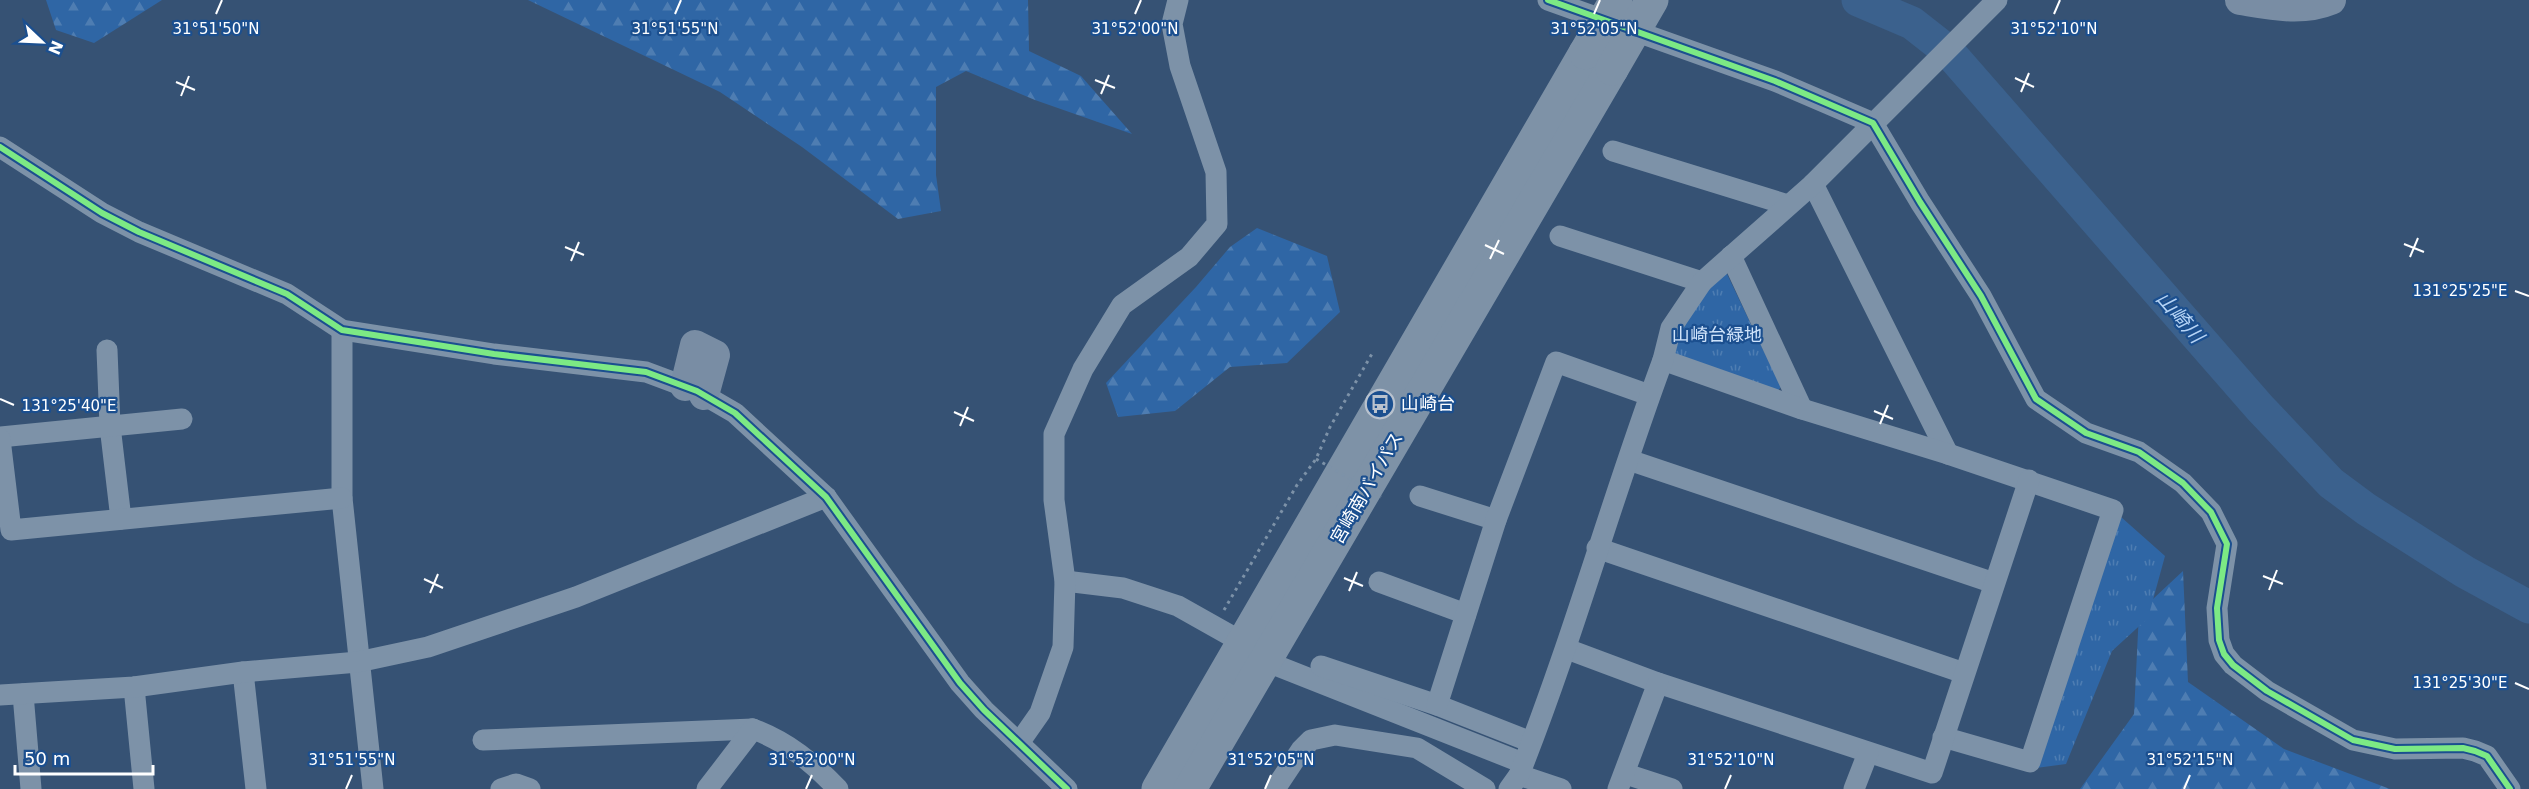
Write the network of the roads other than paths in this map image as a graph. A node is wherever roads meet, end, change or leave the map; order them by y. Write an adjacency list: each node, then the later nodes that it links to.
1 (1178, 0): 34 (street)
2 (1548, 0): 9 (street)
3 (1617, 0): 8 (highway, 宮崎南バイパス, bridge)
4 (1652, 0): 8 (highway, 宮崎南バイパス, bridge)
5 (1997, 0): 9 (street)
6 (2240, 0): 7 (main road)
7 (2331, 0)
8 (1598, 61): 39 (highway, 宮崎南バイパス)
9 (1873, 123): 12 (street); 74 (street)
10 (0, 147): 17 (street)
11 (1613, 151): 13 (street)
12 (1813, 184): 13 (street); 25 (street)
13 (1788, 205): 15 (street)
14 (1560, 236): 16 (street)
15 (1731, 256): 16 (street); 21 (street)
16 (1702, 282): 19 (street)
17 (342, 330): 29 (street); 30 (street)
18 (107, 350): 23 (street)
19 (1663, 360): 20 (street); 21 (street)
20 (1649, 395): 26 (street); 32 (street)
21 (1802, 409): 25 (street)
22 (182, 419): 23 (street)
23 (110, 426): 24 (street); 31 (street)
24 (0, 438): 31 (street)
25 (1948, 454): 27 (street)
26 (1629, 460): 33 (street); 36 (street)
27 (2029, 480): 36 (street); 50 (street)
28 (1420, 496): 32 (street)
29 (826, 497): 40 (street); 53 (street)
30 (342, 498): 31 (street); 40 (street)
31 (122, 519)
32 (1496, 520): 37 (street)
33 (1597, 548): 38 (street); 43 (street)
34 (1065, 581): 39 (street); 53 (street)
35 (1379, 582): 37 (street)
36 (1994, 584): 43 (street)
37 (1466, 614): 48 (street)
38 (1567, 649): 44 (street); 52 (street)
39 (1254, 651): 54 (highway, 宮崎南バイパス); 56 (street)
40 (358, 663): 42 (street); 61 (street)
41 (1321, 666): 48 (street)
42 (243, 672): 45 (street); 60 (street)
43 (1964, 673): 50 (street)
44 (1658, 683): 55 (street); 57 (street)
45 (134, 687): 46 (street); 59 (street)
46 (23, 694): 47 (street); 58 (street)
47 (0, 695)
48 (1437, 705): 52 (street)
49 (753, 729): 51 (street); 64 (street); 65 (street)
50 (1943, 737): 55 (street)
51 (483, 740)
52 (1531, 742): 56 (street)
53 (1019, 743): 66 (street)
54 (1198, 748): 67 (highway, 宮崎南バイパス); 68 (highway, 宮崎南バイパス)
55 (1868, 753): 73 (street)
56 (1517, 776): 71 (street)
57 (1622, 781): 72 (street)
58 (31, 789)
59 (144, 789)
60 (256, 789)
61 (373, 789)
62 (501, 789): 63 (street)
63 (530, 789)
64 (707, 789)
65 (838, 789)
66 (1067, 789)
67 (1158, 789)
68 (1190, 789)
69 (1275, 789): 70 (street)
70 (1485, 789)
71 (1561, 789)
72 (1671, 789)
73 (1854, 789)
74 (2510, 789)

